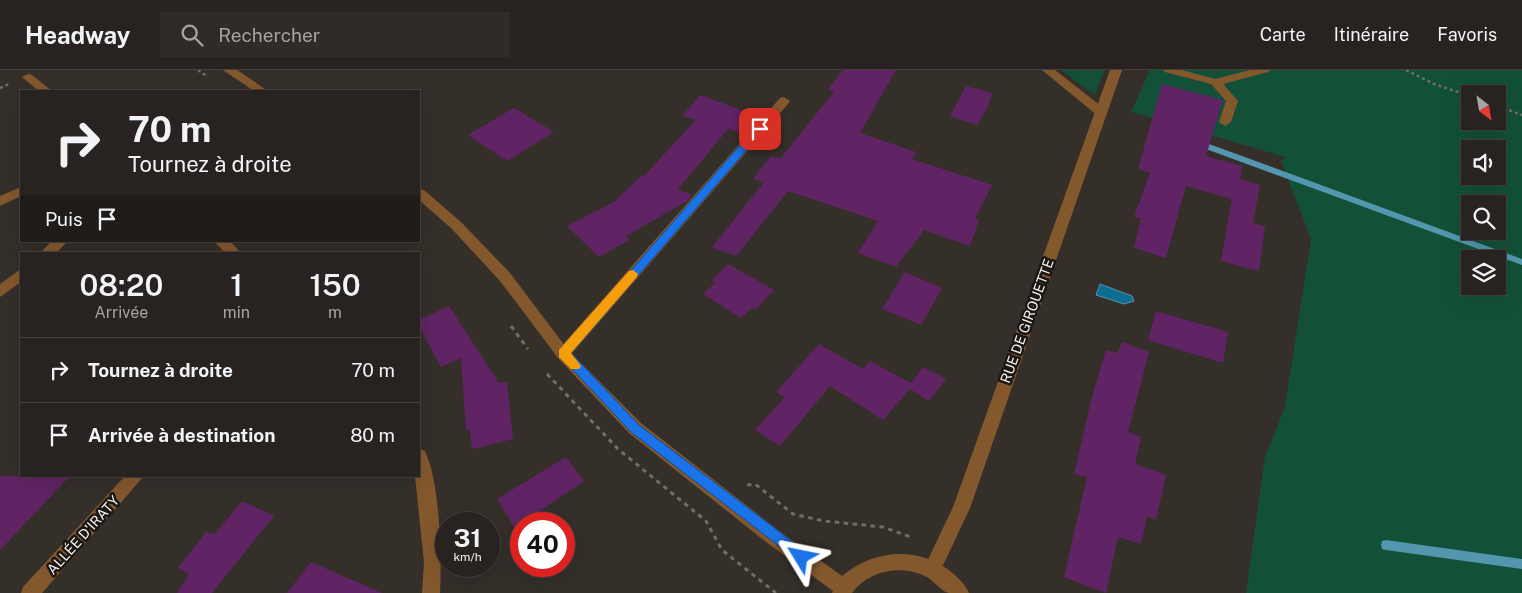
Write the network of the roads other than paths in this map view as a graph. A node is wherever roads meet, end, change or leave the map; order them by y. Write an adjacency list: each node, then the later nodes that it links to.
1 (229, 70): 10 (street)
2 (1048, 70): 12 (street)
3 (1116, 70): 12 (street, RUE DE GIROUETTE)
4 (1169, 70): 6 (street)
5 (1264, 70): 8 (street)
6 (1200, 74): 8 (street)
7 (28, 77): 9 (street)
8 (1215, 82): 13 (street)
9 (45, 90)
10 (260, 90)
11 (784, 101): 23 (street)
12 (1102, 113): 26 (street, RUE DE GIROUETTE)
13 (1225, 122)
14 (20, 191): 16 (street)
15 (420, 194): 23 (street)
16 (0, 201)
17 (60, 242): 19 (street)
18 (222, 242): 20 (street)
19 (48, 252)
20 (233, 252)
21 (20, 275): 22 (street)
22 (0, 292)
23 (564, 354): 27 (street)
24 (420, 458): 29 (street)
25 (135, 477): 28 (street, ALLÉE D'IRATY)
26 (932, 570): 27 (street); 30 (street)
27 (843, 590)
28 (30, 593)
29 (431, 593)
30 (960, 593)

